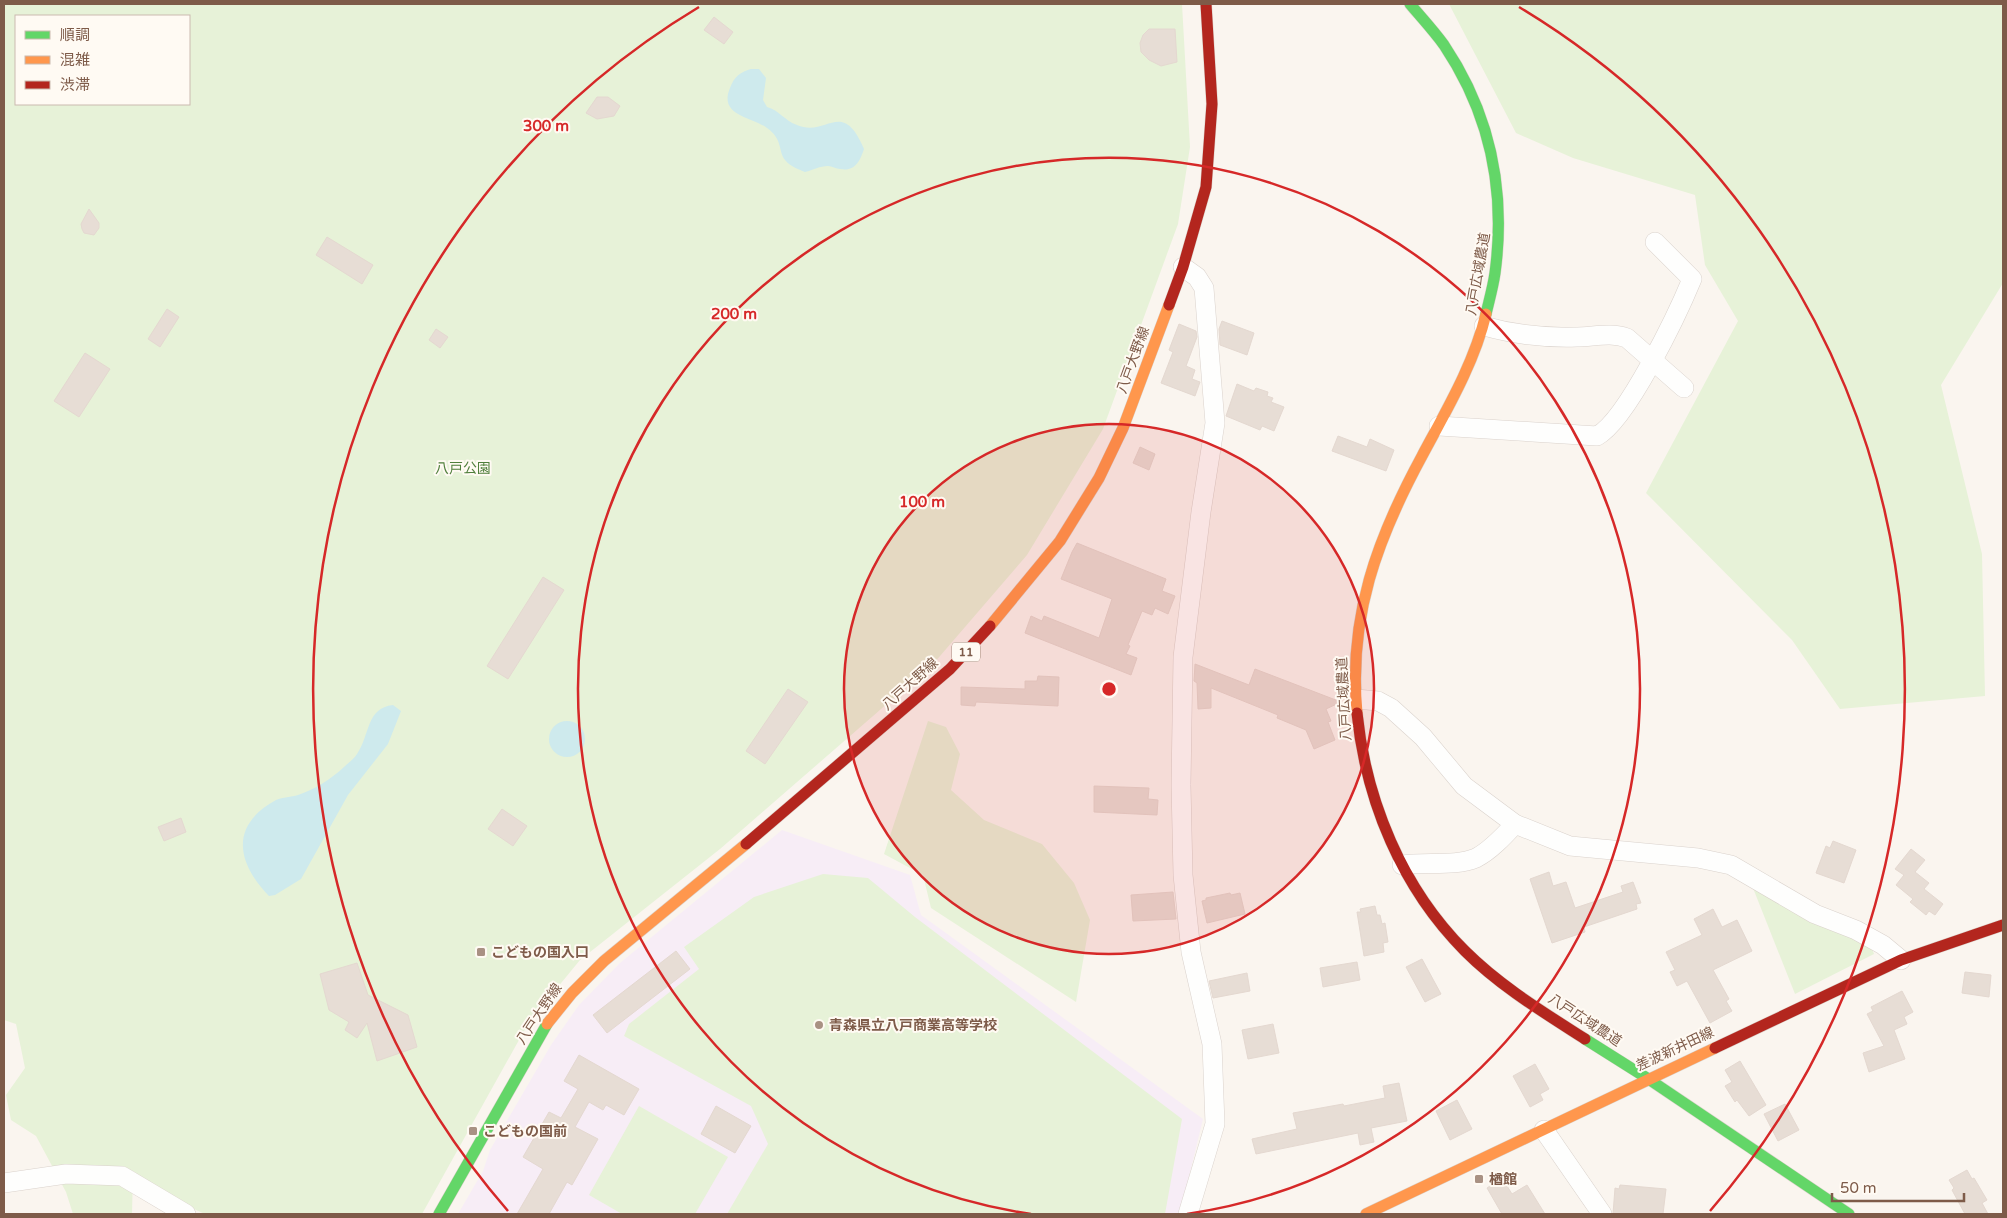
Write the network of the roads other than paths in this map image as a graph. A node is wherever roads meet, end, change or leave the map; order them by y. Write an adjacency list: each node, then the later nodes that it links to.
1 (1206, 4): 4 (main road, 八戸大野線 / 11)
2 (1410, 4): 5 (main road, 八戸広域農道)
3 (1655, 242): 6 (street)
4 (1183, 267): 18 (main road, 八戸大野線 / 11); 19 (street)
5 (1484, 326): 6 (street); 8 (main road, 八戸広域農道)
6 (1653, 361): 7 (street); 8 (street)
7 (1684, 388)
8 (1439, 426): 9 (main road, 八戸広域農道)
9 (1356, 699): 10 (street); 11 (main road, 八戸広域農道)
10 (1514, 824): 11 (street); 13 (street)
11 (1402, 865): 14 (main road, 八戸広域農道)
12 (2003, 925): 13 (main road, 差波新井田線)
13 (1901, 960): 14 (main road, 差波新井田線)
14 (1648, 1079): 15 (main road, 差波新井田線); 22 (main road, 八戸広域農道)
15 (1544, 1130): 20 (main road, 差波新井田線); 21 (street)
16 (4, 1183): 17 (street)
17 (186, 1214)
18 (439, 1214)
19 (1188, 1214)
20 (1366, 1214)
21 (1602, 1214)
22 (1849, 1214)

